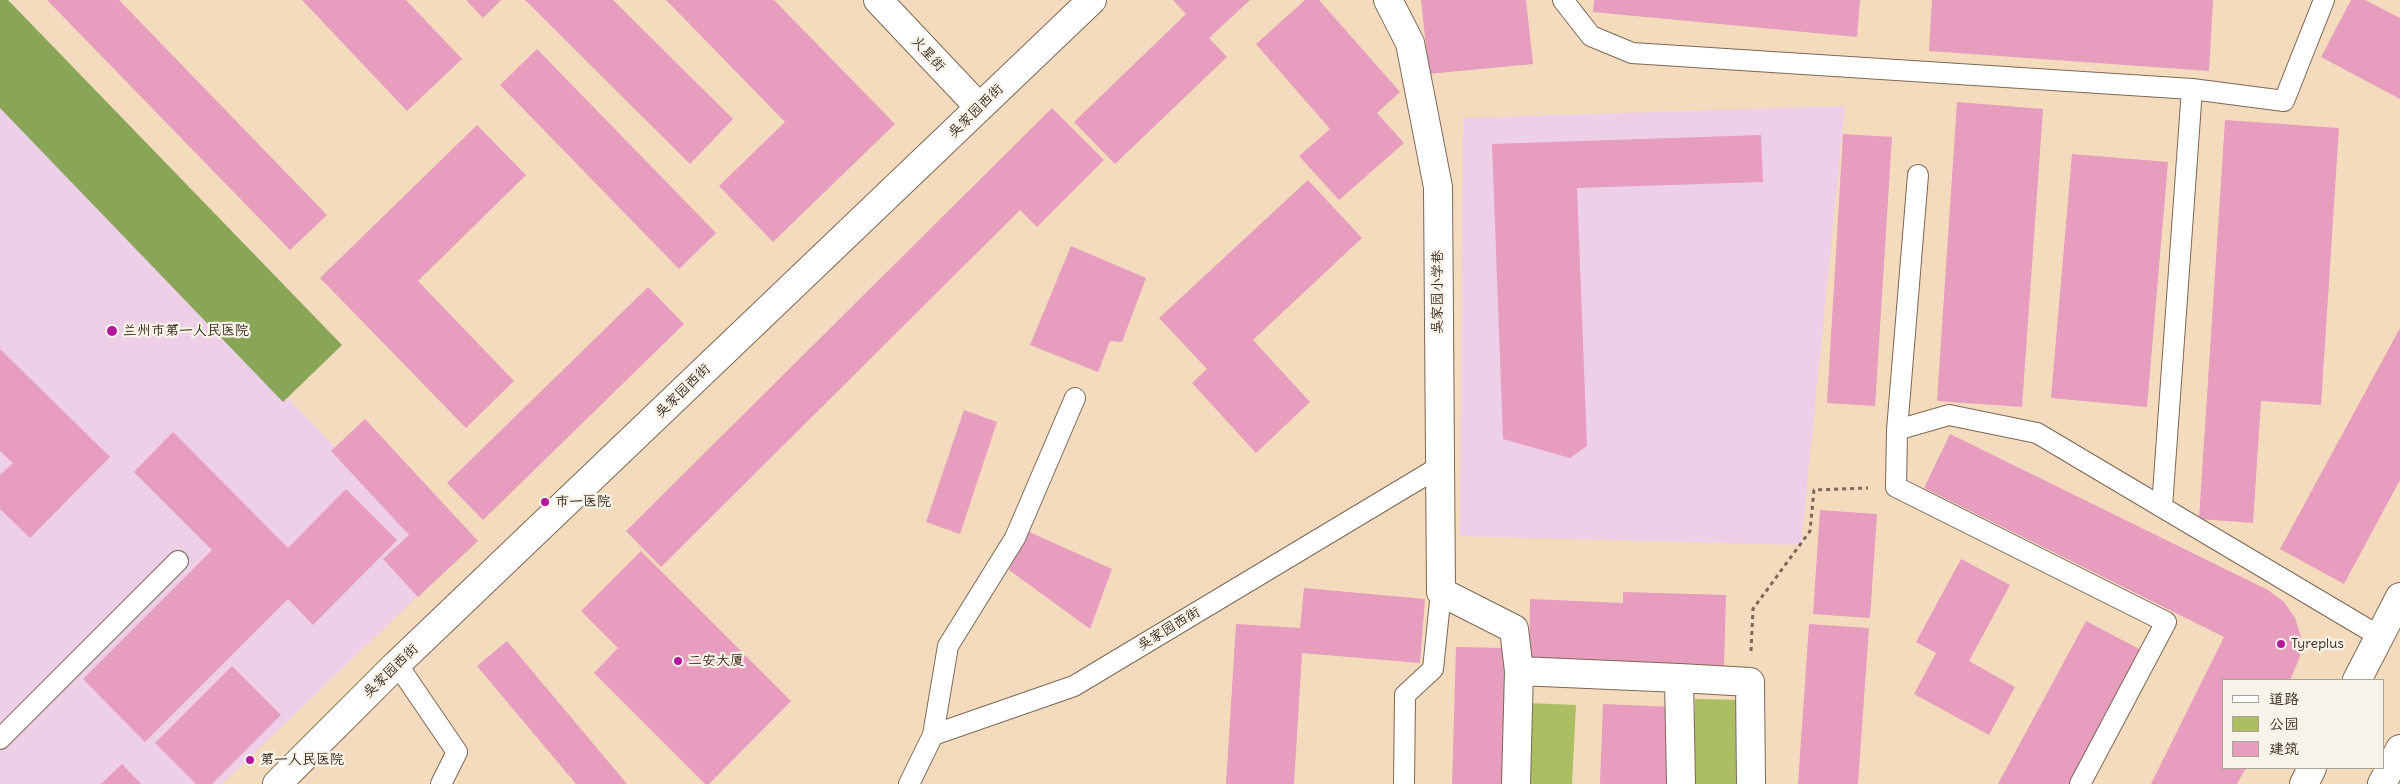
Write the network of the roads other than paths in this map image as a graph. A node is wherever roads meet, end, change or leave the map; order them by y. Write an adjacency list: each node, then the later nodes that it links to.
1 (878, 0): 7 (main road, 火星街)
2 (1092, 0): 7 (main road, 吴家园西街)
3 (1388, 0): 11 (main road, 吴家园小学巷)
4 (1563, 0): 6 (lane)
5 (2324, 0): 6 (lane)
6 (2192, 89): 12 (lane)
7 (979, 107): 17 (main road, 吴家园西街)
8 (1918, 175): 10 (lane)
9 (1075, 398): 21 (lane)
10 (1897, 430): 12 (lane); 32 (lane)
11 (1439, 467): 14 (main road, 吴家园小学巷); 21 (lane, 吴家园西街)
12 (2162, 507): 16 (lane)
13 (178, 561): 22 (lane)
14 (1441, 592): 18 (main road); 28 (lane)
15 (2400, 598): 16 (main road)
16 (2379, 636): 20 (main road)
17 (397, 664): 25 (main road, 吴家园西街); 26 (lane)
18 (1519, 671): 19 (main road); 29 (main road)
19 (1679, 678): 30 (main road); 31 (main road)
20 (2358, 679)
21 (933, 735): 27 (lane)
22 (0, 739)
23 (2400, 749): 34 (main road)
24 (2312, 769): 33 (main road)
25 (277, 784)
26 (440, 784)
27 (909, 784)
28 (1404, 784)
29 (1516, 784)
30 (1681, 784)
31 (1752, 784)
32 (2080, 784)
33 (2304, 784)
34 (2382, 784)

